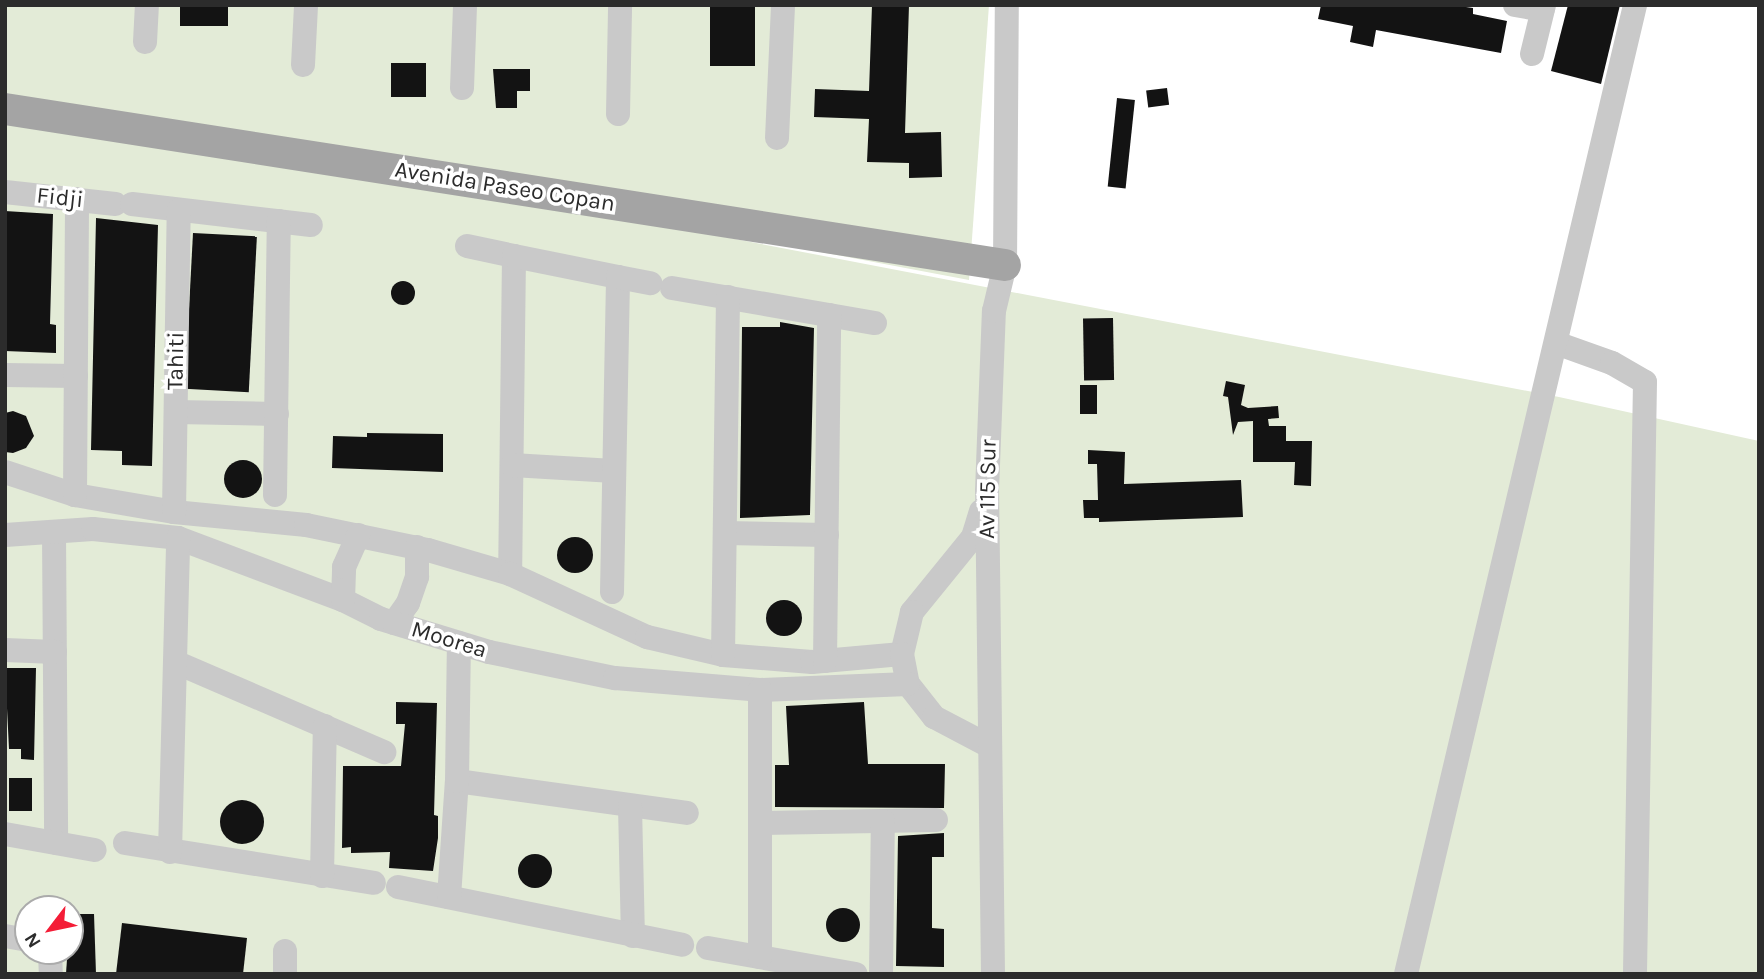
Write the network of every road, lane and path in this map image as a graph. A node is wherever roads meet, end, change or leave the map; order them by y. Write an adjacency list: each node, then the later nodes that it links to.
1 (147, 5): 10 (street)
2 (306, 5): 12 (street)
3 (465, 5): 13 (street)
4 (620, 5): 15 (street)
5 (783, 5): 16 (street)
6 (1007, 5): 24 (street, Av 115 Sur)
7 (1515, 5): 9 (street)
8 (1635, 5): 29 (street)
9 (1543, 8): 11 (street)
10 (145, 42)
11 (1532, 54)
12 (303, 65)
13 (462, 88)
14 (5, 109): 24 (main road, Avenida Paseo Copan)
15 (618, 114)
16 (777, 138)
17 (5, 192): 18 (street, Fidji)
18 (77, 200): 19 (street, Fidji); 31 (street)
19 (179, 210): 20 (street, Fidji); 32 (street, Tahiti)
20 (279, 221): 21 (street, Fidji); 33 (street)
21 (311, 225)
22 (467, 246): 23 (street)
23 (513, 256): 25 (street); 34 (street)
24 (1004, 265): 37 (street, Av 115 Sur)
25 (618, 277): 26 (street); 35 (street)
26 (728, 298): 27 (street); 42 (street)
27 (829, 315): 28 (street); 45 (street)
28 (876, 323)
29 (1556, 343): 85 (street); 86 (street)
30 (5, 375): 31 (street)
31 (76, 376): 38 (street)
32 (176, 412): 33 (street); 40 (street, Tahiti)
33 (277, 414): 39 (street)
34 (512, 465): 35 (street); 48 (street)
35 (614, 471): 49 (street)
36 (5, 472): 38 (street)
37 (987, 491): 55 (street); 63 (street, Av 115 Sur)
38 (75, 495): 40 (street)
39 (275, 495)
40 (174, 512): 44 (street)
41 (54, 533): 43 (street, Moorea); 46 (street, Moorea); 54 (street)
42 (726, 533): 45 (street); 56 (street)
43 (5, 535)
44 (358, 535): 47 (street); 50 (street)
45 (827, 535): 57 (street)
46 (177, 538): 50 (street, Moorea); 58 (street)
47 (417, 547): 48 (street); 51 (street)
48 (510, 574): 56 (street)
49 (612, 592)
50 (343, 600): 51 (street, Moorea)
51 (394, 623): 52 (street, Moorea)
52 (459, 643): 60 (street, Moorea); 65 (street)
53 (5, 650): 54 (street)
54 (55, 652): 72 (street)
55 (902, 654): 57 (street); 59 (street)
56 (723, 655): 57 (street)
57 (832, 660): 61 (street)
58 (174, 662): 62 (street); 75 (street)
59 (908, 684): 61 (street, Moorea); 63 (street)
60 (760, 690): 61 (street, Moorea); 70 (street)
61 (836, 690)
62 (325, 726): 64 (street); 76 (street)
63 (987, 745): 84 (street, Av 115 Sur)
64 (384, 752)
65 (457, 781): 66 (street); 77 (street)
66 (631, 806): 67 (street); 78 (street)
67 (687, 813)
68 (936, 820): 69 (street)
69 (883, 821): 70 (street); 83 (street)
70 (760, 823): 81 (street)
71 (5, 834): 72 (street)
72 (56, 843): 74 (street)
73 (125, 843): 75 (street)
74 (95, 850)
75 (170, 852): 76 (street)
76 (322, 876): 77 (street)
77 (449, 897): 78 (street)
78 (633, 936): 79 (street)
79 (682, 946)
80 (708, 948): 81 (street)
81 (760, 957): 82 (street)
82 (856, 974)
83 (881, 974)
84 (993, 974)
85 (1406, 974)
86 (1635, 974)

